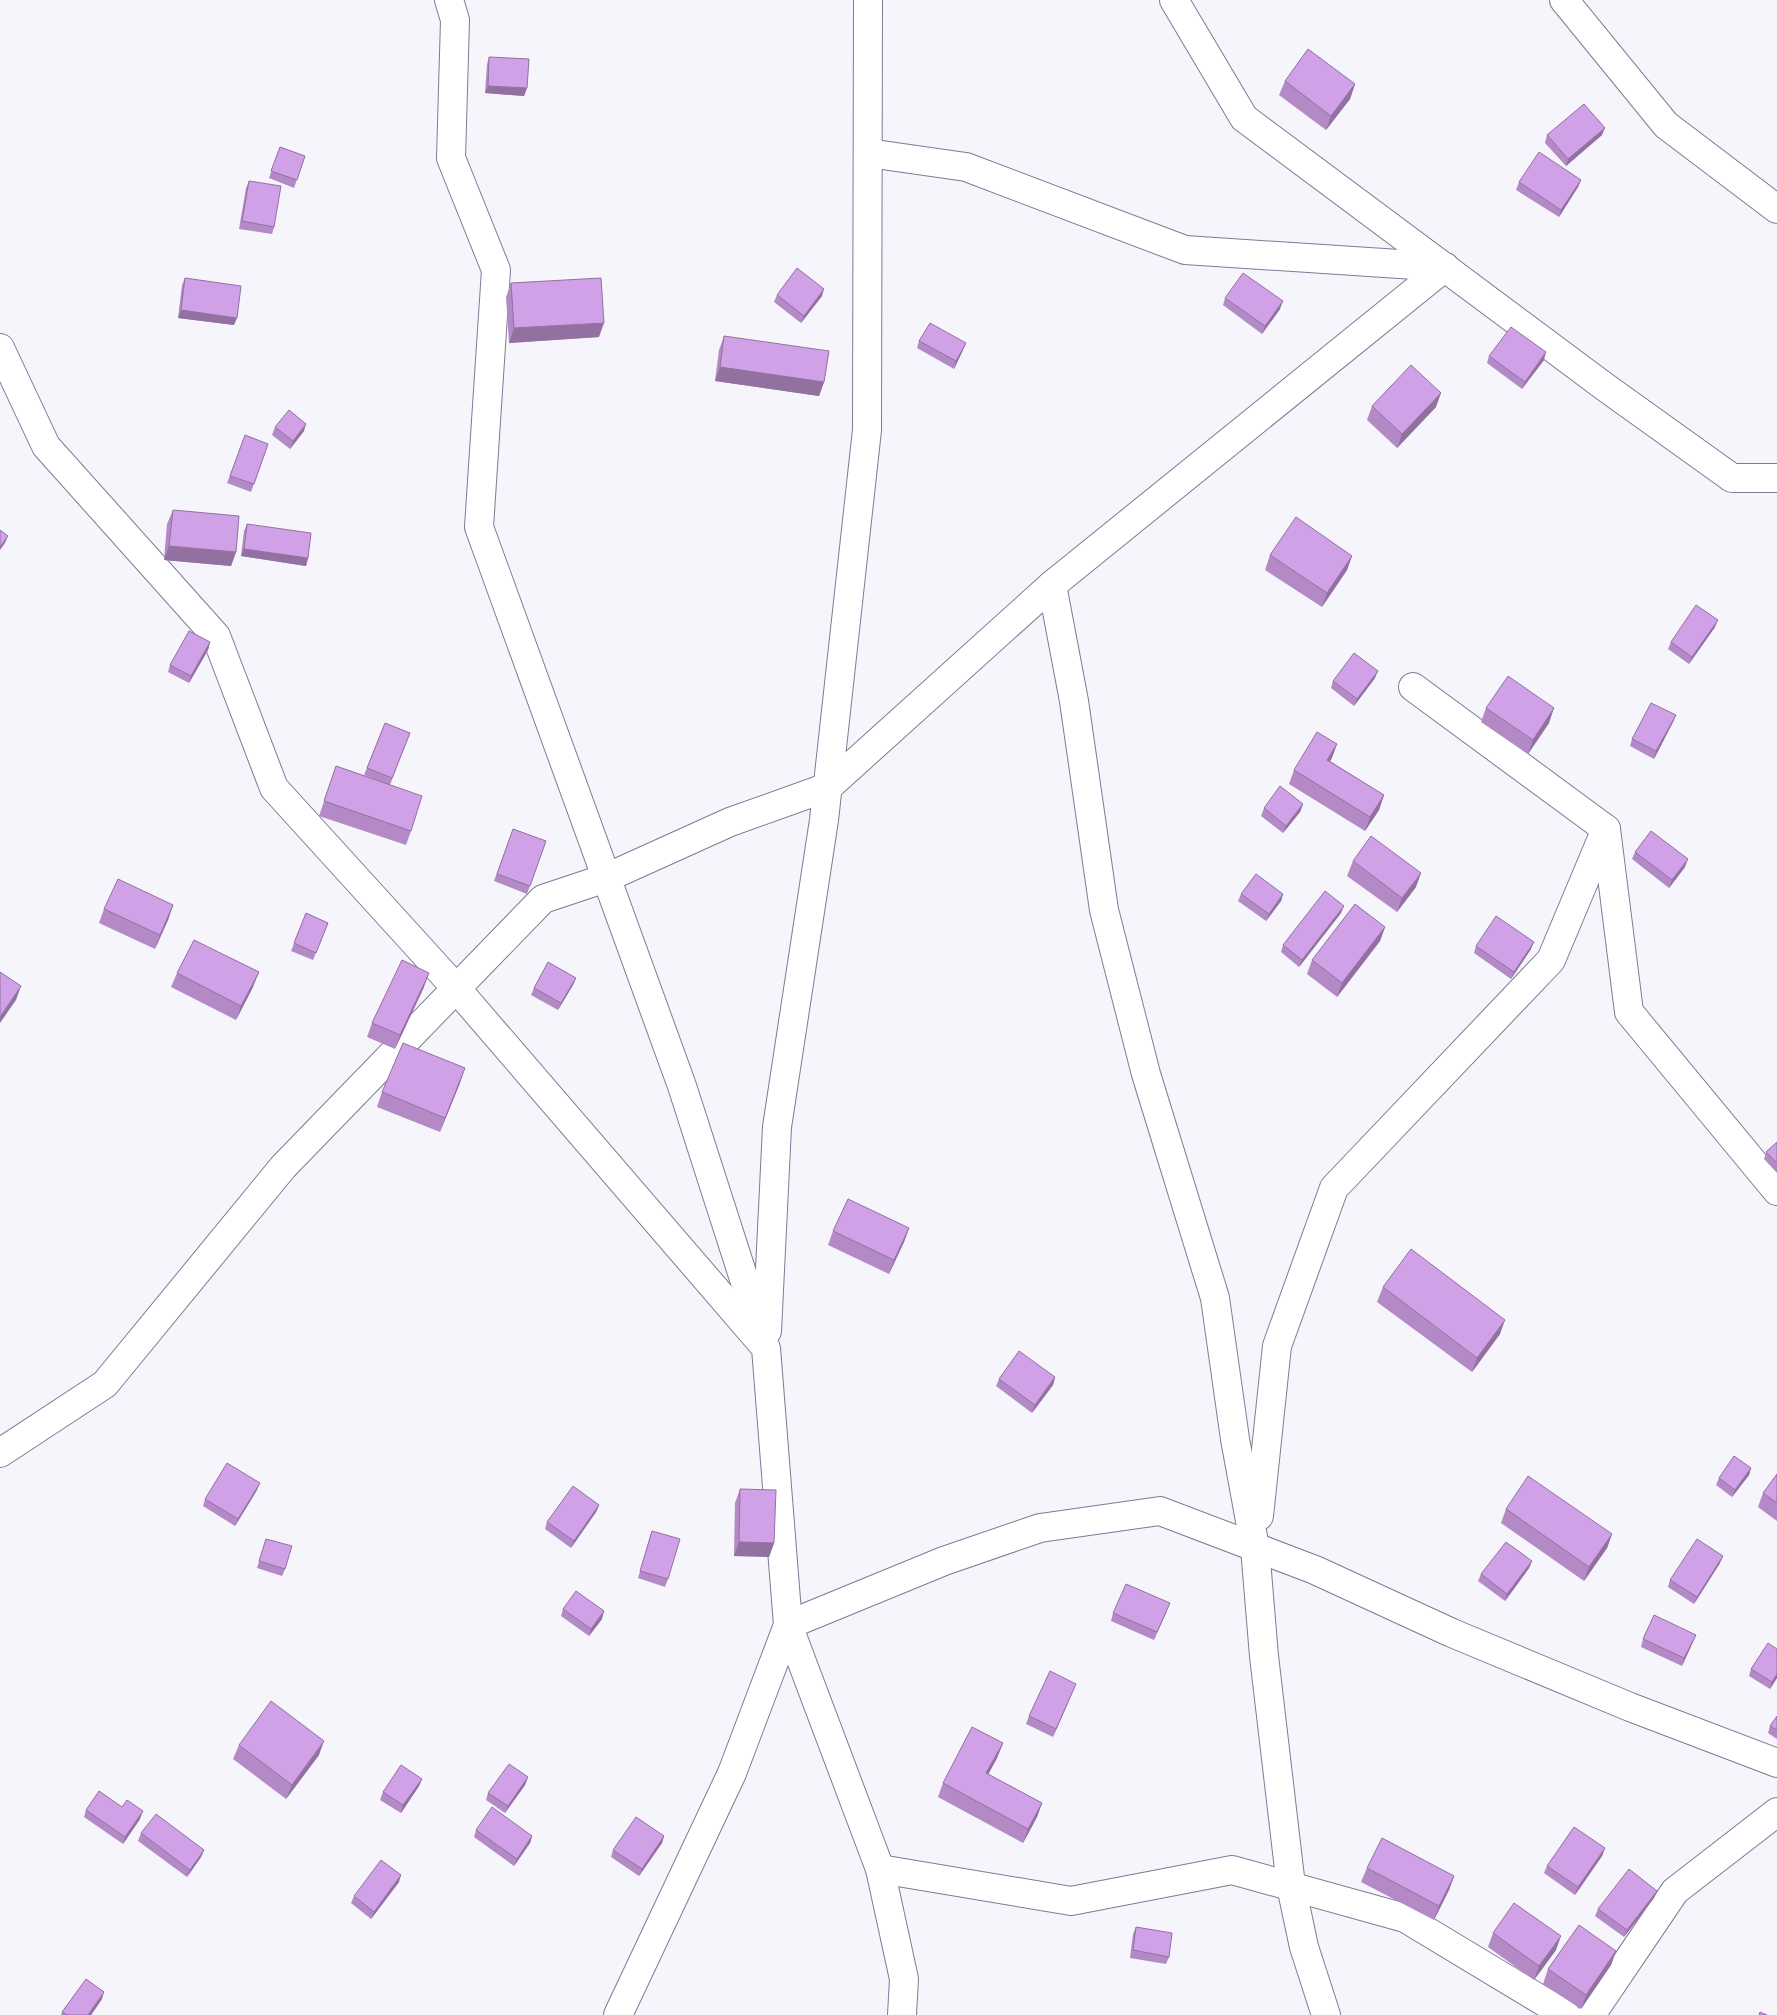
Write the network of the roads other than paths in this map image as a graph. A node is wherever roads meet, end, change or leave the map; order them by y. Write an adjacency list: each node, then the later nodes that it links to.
1 (449, 0): 15 (street)
2 (868, 0): 6 (street)
3 (1174, 0): 8 (street)
4 (1564, 0): 5 (street)
5 (1585, 12): 7 (street)
6 (868, 153): 8 (street); 13 (street)
7 (1777, 209)
8 (1445, 267): 10 (street); 11 (street)
9 (0, 348): 16 (street)
10 (1777, 478)
11 (1052, 585): 13 (street); 20 (street)
12 (1413, 687): 14 (street)
13 (828, 787): 15 (street); 18 (street)
14 (1606, 829): 17 (street); 20 (street)
15 (606, 878): 16 (street); 18 (street)
16 (455, 987): 18 (street); 19 (street)
17 (1777, 1191)
18 (766, 1348): 21 (street)
19 (0, 1453)
20 (1255, 1548): 21 (street); 22 (street); 25 (street)
21 (788, 1625): 24 (street); 26 (street)
22 (1777, 1763)
23 (1777, 1812): 30 (street)
24 (880, 1869): 25 (street); 27 (street)
25 (1291, 1886): 28 (street); 29 (street)
26 (618, 2015)
27 (902, 2015)
28 (1326, 2015)
29 (1566, 2015)
30 (1591, 2015)

